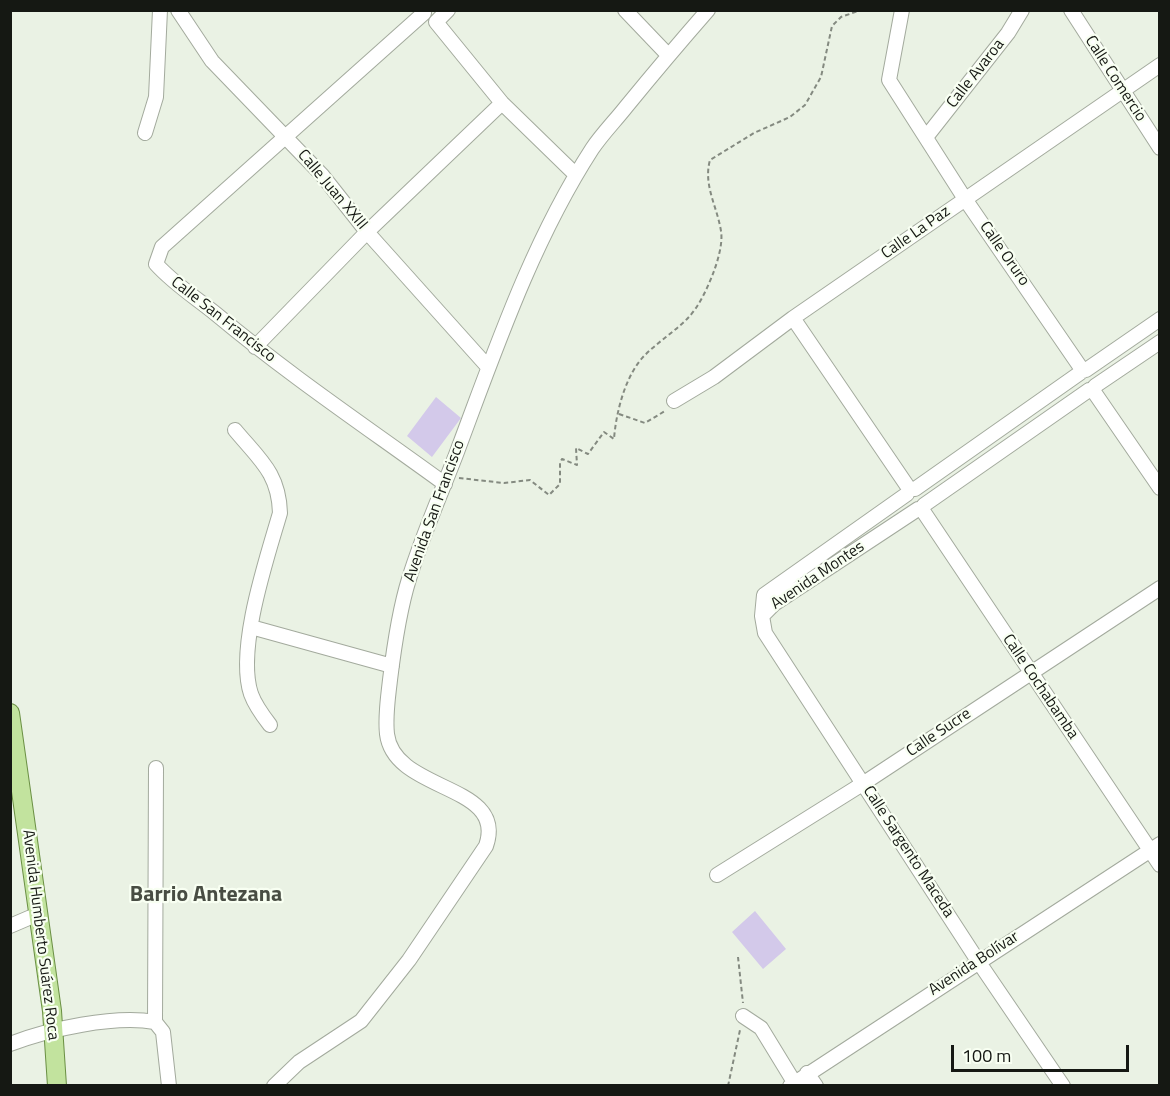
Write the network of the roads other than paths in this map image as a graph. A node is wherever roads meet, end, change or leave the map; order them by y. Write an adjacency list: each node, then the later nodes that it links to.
1 (160, 10): 15 (street)
2 (178, 10): 16 (street, Calle Juan XXIII)
3 (448, 10): 10 (street)
4 (625, 10): 11 (street)
5 (708, 10): 11 (street, Avenida San Francisco)
6 (902, 10): 17 (street, Calle Oruro)
7 (1022, 10): 17 (street, Calle Avaroa)
8 (1071, 10): 13 (street, Calle Comercio)
9 (422, 12): 10 (street); 16 (street, Calle San Francisco)
10 (436, 22): 14 (street)
11 (668, 56): 19 (street, Avenida San Francisco)
12 (1160, 65): 13 (street, Calle La Paz)
13 (1122, 90): 18 (street, Calle Comercio); 20 (street, Calle La Paz)
14 (502, 103): 19 (street); 21 (street)
15 (145, 133)
16 (285, 136): 21 (street, Calle Juan XXIII); 25 (street, Calle San Francisco)
17 (927, 136): 20 (street, Calle Oruro)
18 (1160, 148)
19 (576, 175): 26 (street, Avenida San Francisco)
20 (965, 199): 22 (street, Calle La Paz); 27 (street, Calle Oruro)
21 (367, 232): 25 (street); 26 (street, Calle Juan XXIII)
22 (793, 318): 29 (street, Calle La Paz); 33 (street)
23 (1160, 319): 27 (street, Avenida Montes)
24 (1160, 342): 28 (street, Avenida Montes)
25 (255, 347): 31 (street, Calle San Francisco)
26 (488, 367): 31 (street, Avenida San Francisco)
27 (1083, 372): 28 (street, Calle Oruro); 33 (street, Avenida Montes)
28 (1092, 388): 32 (street); 34 (street, Avenida Montes)
29 (674, 401)
30 (235, 430): 37 (street)
31 (446, 481): 38 (street, Avenida San Francisco)
32 (1160, 488)
33 (911, 491): 34 (street, Calle Cochabamba); 36 (street, Avenida Montes)
34 (921, 507): 36 (street, Avenida Montes); 39 (street, Calle Cochabamba)
35 (1160, 588): 39 (street, Calle Sucre)
36 (762, 616): 44 (street, Calle Sargento Maceda)
37 (251, 627): 38 (street); 41 (street)
38 (392, 666): 60 (street, Avenida San Francisco)
39 (1030, 673): 44 (street, Calle Sucre); 45 (street, Calle Cochabamba)
40 (10, 713): 53 (main road, Avenida Humberto Suárez Roca)
41 (270, 726)
42 (156, 768): 52 (street)
43 (10, 783): 48 (main road, Avenida Humberto Suárez Roca)
44 (864, 783): 47 (street, Calle Sucre); 50 (street, Calle Sargento Maceda)
45 (1154, 847): 46 (street, Calle Cochabamba); 50 (street, Avenida Bolívar)
46 (1160, 865)
47 (717, 874)
48 (31, 917): 49 (street); 53 (main road, Avenida Humberto Suárez Roca)
49 (10, 926)
50 (978, 961): 55 (street, Avenida Bolívar); 62 (street, Calle Sargento Maceda)
51 (743, 1016): 56 (street)
52 (155, 1022): 53 (street); 59 (street)
53 (45, 1031): 54 (street); 57 (main road, Avenida Humberto Suárez Roca); 58 (main road, Avenida Humberto Suárez Roca)
54 (10, 1044)
55 (807, 1073): 56 (street, Avenida Bolívar); 61 (street)
56 (792, 1084)
57 (48, 1086)
58 (57, 1086)
59 (170, 1086)
60 (274, 1086)
61 (816, 1086)
62 (1063, 1086)

